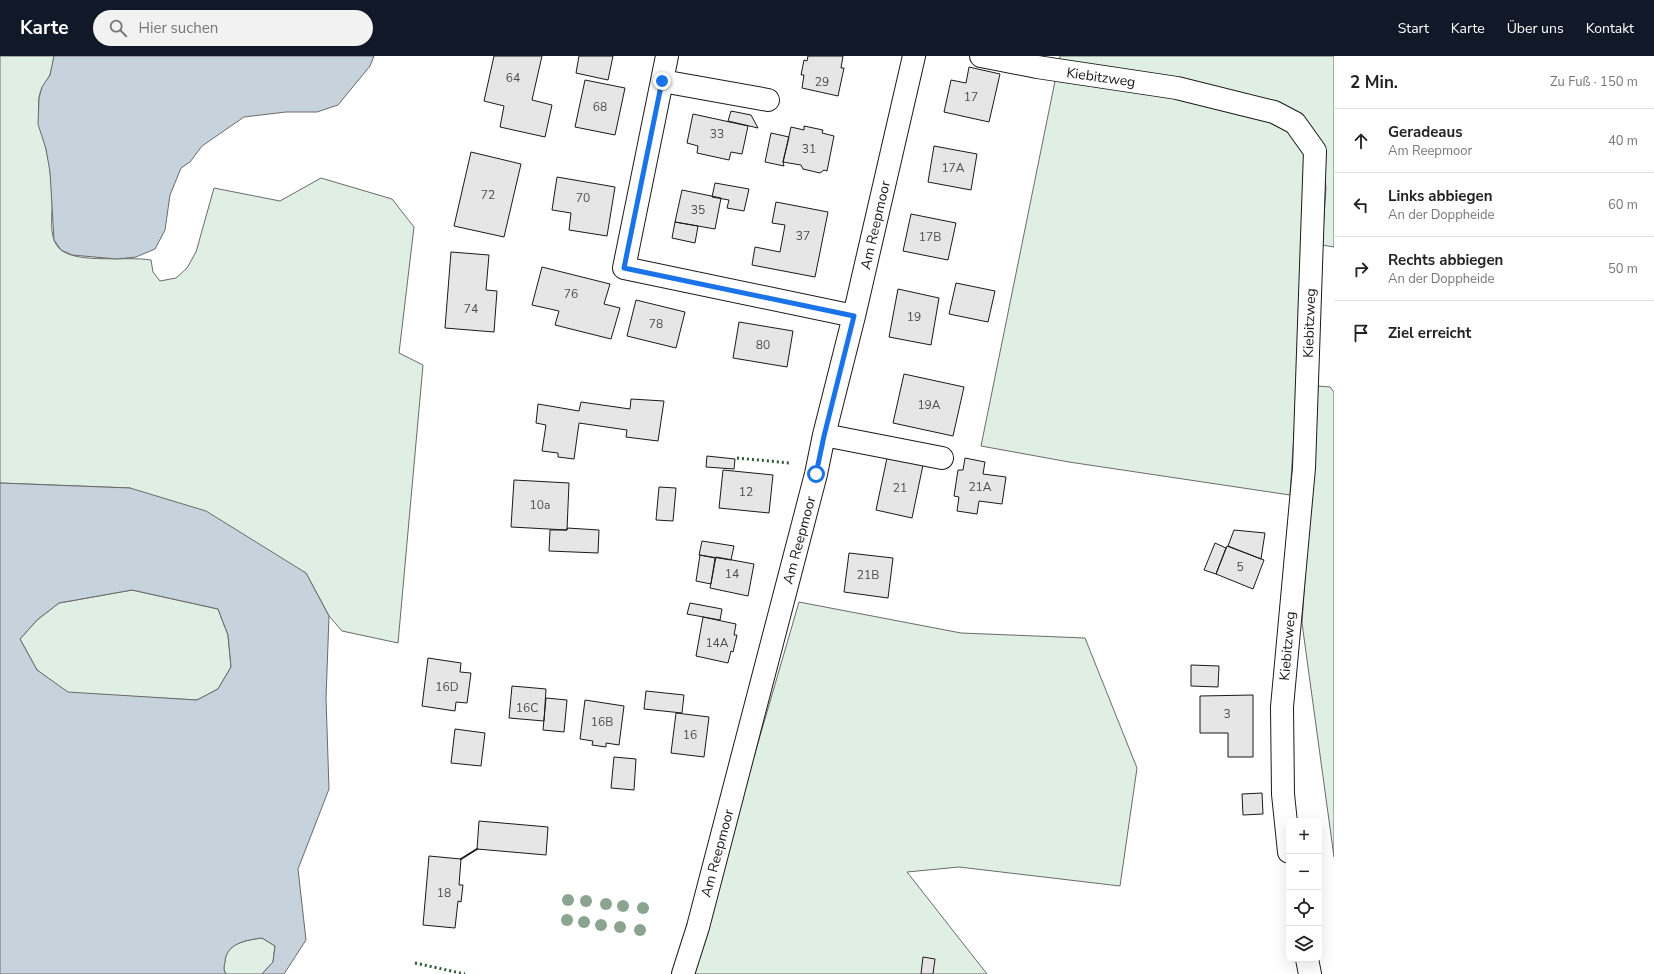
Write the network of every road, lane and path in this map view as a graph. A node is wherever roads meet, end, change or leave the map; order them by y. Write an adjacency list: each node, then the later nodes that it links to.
1 (667, 56): 4 (street)
2 (914, 56): 6 (street, Am Reepmoor)
3 (980, 56): 9 (street, Kiebitzweg)
4 (662, 81): 5 (street); 6 (street)
5 (768, 100)
6 (854, 316): 7 (street, Am Reepmoor)
7 (824, 436): 8 (street); 11 (street, Am Reepmoor)
8 (942, 458)
9 (1286, 823)
10 (1308, 962): 12 (street)
11 (683, 974)
12 (1310, 974)

